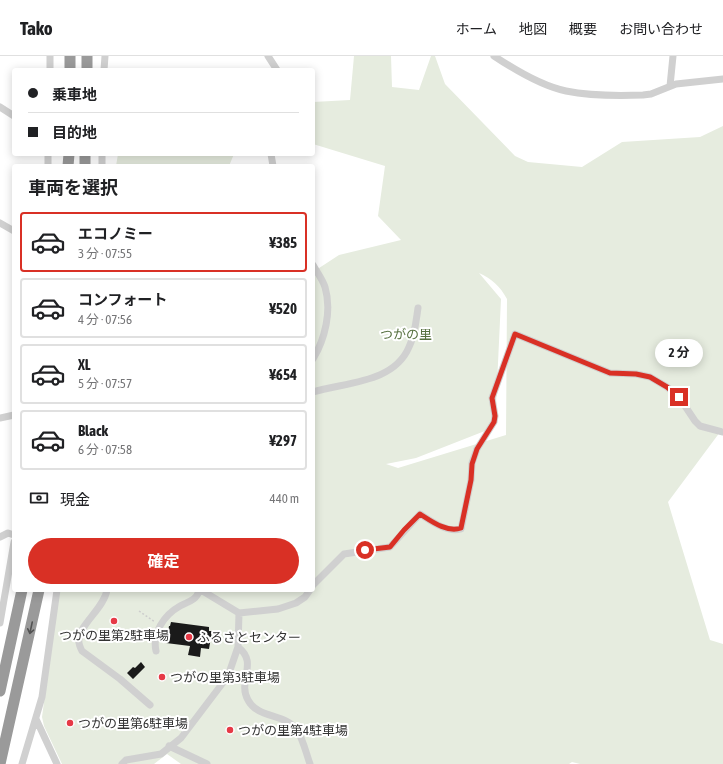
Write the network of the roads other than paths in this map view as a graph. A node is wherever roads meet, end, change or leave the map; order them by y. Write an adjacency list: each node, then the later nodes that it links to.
1 (50, 56): 8 (street)
2 (70, 56): 9 (highway)
3 (87, 56): 10 (highway)
4 (105, 56): 11 (street)
5 (268, 56): 12 (street)
6 (494, 56): 14 (street)
7 (673, 56): 14 (street)
8 (50, 68)
9 (70, 68)
10 (87, 68)
11 (104, 68)
12 (276, 68)
13 (723, 79): 14 (street)
14 (670, 86)
15 (0, 107): 16 (street)
16 (12, 115)
17 (0, 223): 18 (street)
18 (12, 230)
19 (315, 269): 21 (street)
20 (418, 308): 22 (street)
21 (315, 355)
22 (315, 392)
23 (12, 415): 24 (street)
24 (0, 418)
25 (723, 432): 29 (street)
26 (12, 534): 27 (street)
27 (0, 537)
28 (12, 554): 38 (street)
29 (315, 584)
30 (22, 592): 41 (highway)
31 (39, 592): 45 (highway, one-way to 45)
32 (57, 592): 43 (street)
33 (106, 592): 42 (street)
34 (198, 592): 40 (street)
35 (202, 592): 37 (street)
36 (309, 592): 37 (street)
37 (240, 613): 39 (street)
38 (0, 623)
39 (238, 647): 44 (street); 50 (street)
40 (156, 651)
41 (0, 691)
42 (150, 705)
43 (36, 720): 46 (street); 47 (street)
44 (169, 746): 48 (street); 49 (street)
45 (0, 764)
46 (22, 764)
47 (57, 764)
48 (122, 764)
49 (208, 764)
50 (310, 764)

